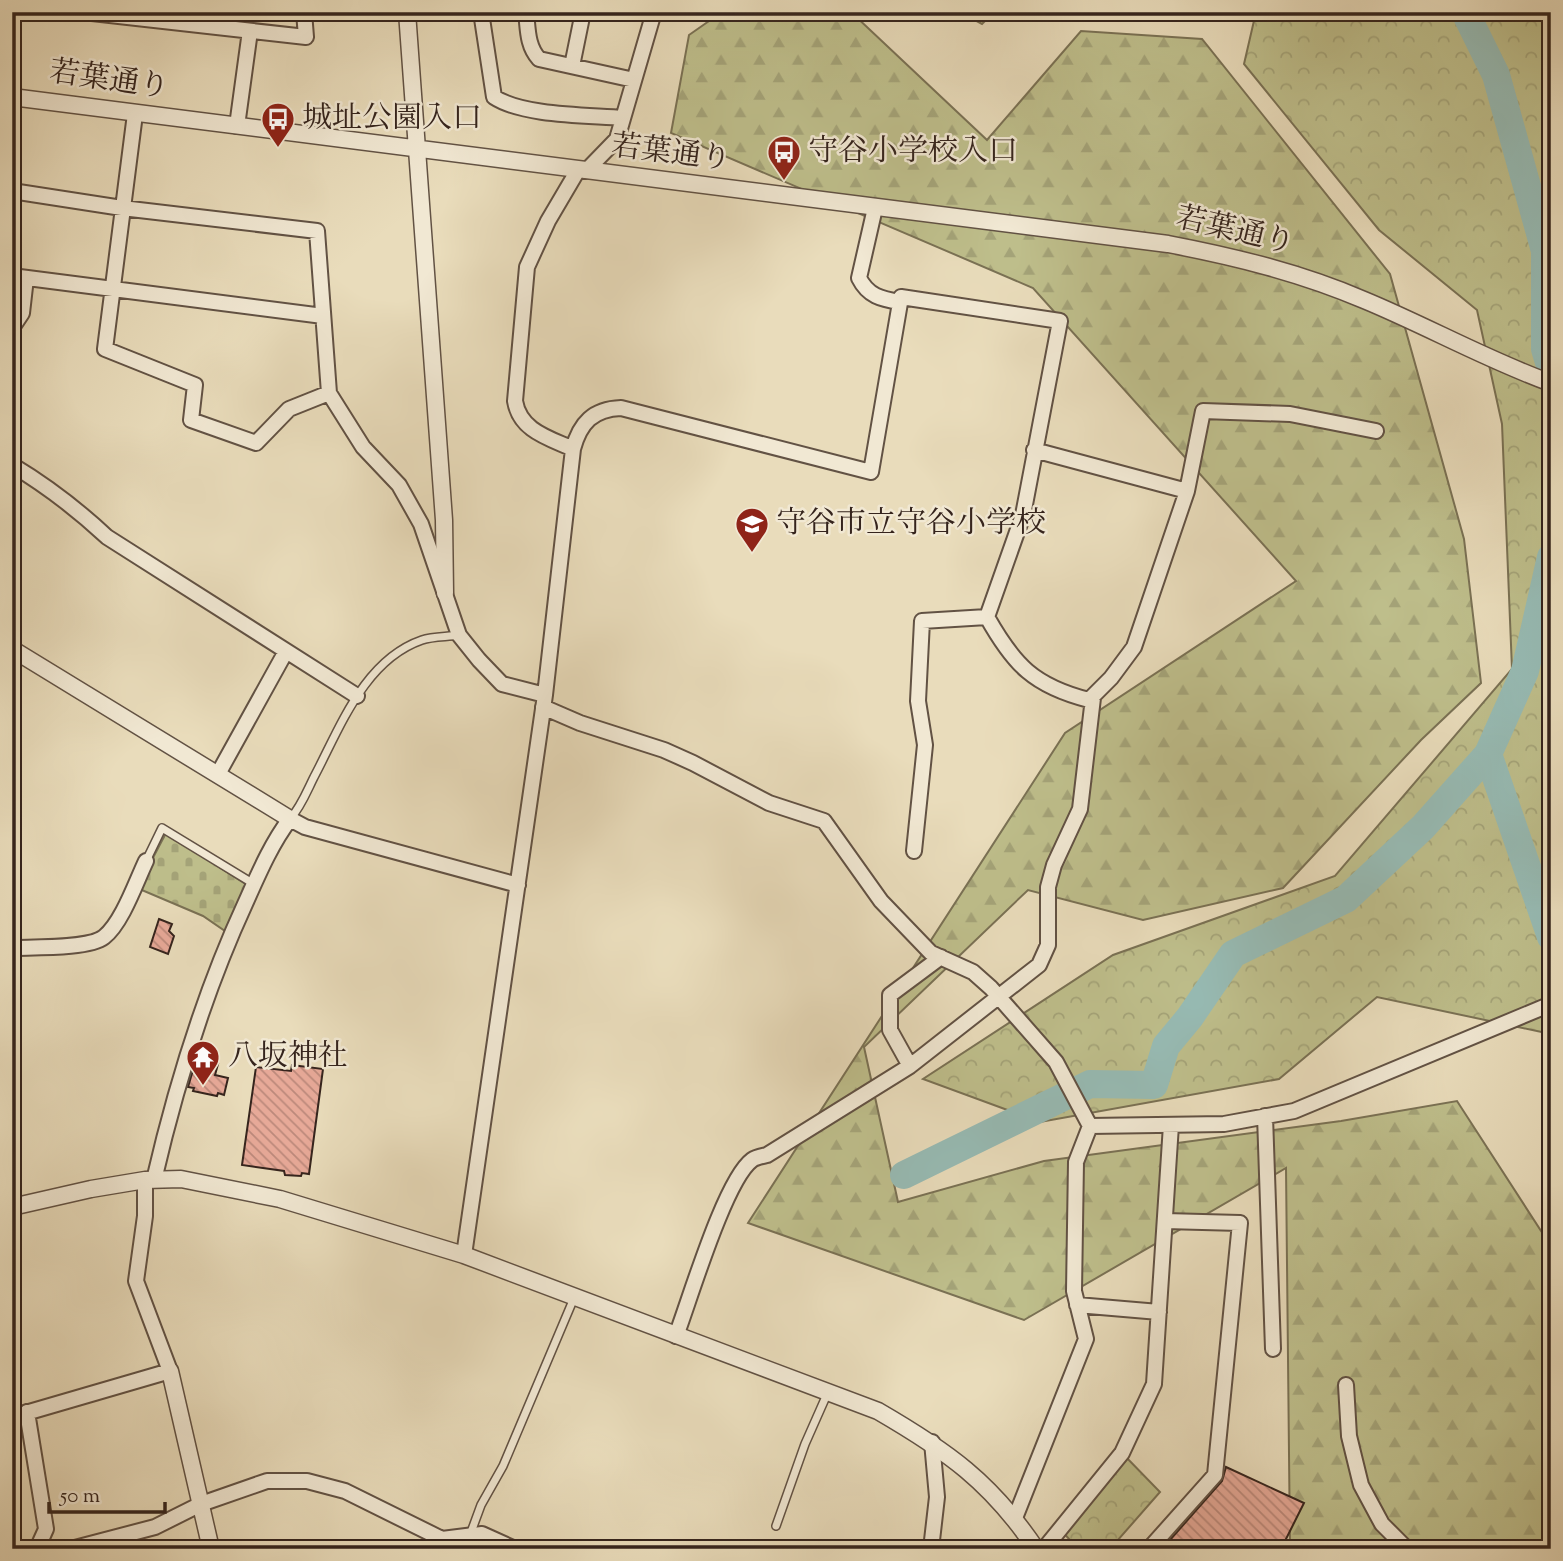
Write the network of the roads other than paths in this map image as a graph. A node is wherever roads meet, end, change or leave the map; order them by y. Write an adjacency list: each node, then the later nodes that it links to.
1 (83, 12): 8 (street)
2 (304, 12): 9 (street)
3 (407, 12): 16 (street)
4 (481, 12): 14 (street)
5 (526, 12): 10 (street)
6 (583, 12): 10 (street)
7 (654, 12): 11 (street)
8 (178, 18): 9 (street)
9 (250, 31): 15 (street)
10 (572, 66): 11 (street)
11 (634, 80): 14 (street)
12 (12, 97): 13 (street, 若葉通り)
13 (135, 114): 15 (street, 若葉通り); 19 (street)
14 (623, 118): 17 (street)
15 (237, 126): 16 (street, 若葉通り)
16 (417, 148): 17 (street, 若葉通り); 33 (street)
17 (582, 171): 20 (street, 若葉通り); 29 (street)
18 (12, 191): 19 (street)
19 (122, 208): 22 (street); 24 (street)
20 (875, 208): 23 (street); 26 (street, 若葉通り)
21 (19, 277): 22 (street); 25 (street)
22 (112, 288): 24 (street); 27 (street)
23 (900, 302): 29 (street); 30 (street)
24 (323, 316): 27 (street)
25 (12, 328)
26 (1551, 383)
27 (329, 393): 33 (street)
28 (1376, 431): 32 (street)
29 (573, 449): 40 (street)
30 (1034, 450): 32 (street); 34 (street)
31 (12, 465): 37 (street)
32 (1186, 491): 39 (street)
33 (445, 593): 35 (street)
34 (987, 617): 39 (street); 43 (street)
35 (459, 635): 38 (lane); 40 (street)
36 (12, 649): 41 (street)
37 (285, 653): 38 (street); 41 (street)
38 (357, 696): 42 (lane)
39 (1093, 698): 49 (street)
40 (544, 701): 46 (street); 48 (street)
41 (218, 774): 42 (street)
42 (290, 819): 45 (street); 46 (street)
43 (914, 851)
44 (146, 861): 45 (lane); 47 (street)
45 (254, 884): 55 (street)
46 (518, 885): 58 (street)
47 (12, 948)
48 (941, 957): 49 (street); 51 (street)
49 (997, 997): 51 (street); 54 (street)
50 (1551, 1004): 52 (street)
51 (910, 1066): 62 (street)
52 (1265, 1116): 53 (street); 63 (street)
53 (1171, 1125): 54 (street); 57 (street)
54 (1090, 1126): 60 (street)
55 (149, 1180): 56 (street); 58 (street); 64 (street)
56 (12, 1207)
57 (1165, 1221): 61 (street); 81 (street)
58 (464, 1255): 59 (street)
59 (574, 1298): 62 (street); 73 (lane)
60 (1077, 1305): 61 (street); 71 (street)
61 (1159, 1312): 80 (street)
62 (676, 1336): 66 (street)
63 (1273, 1349)
64 (170, 1371): 67 (street); 70 (street)
65 (1346, 1385): 82 (street)
66 (828, 1391): 69 (street); 72 (lane)
67 (27, 1412): 68 (street); 74 (street)
68 (12, 1417)
69 (932, 1442): 71 (street); 78 (street)
70 (201, 1504): 73 (street); 75 (street); 76 (street)
71 (1015, 1518): 79 (street)
72 (776, 1526)
73 (469, 1535): 77 (street)
74 (37, 1549)
75 (71, 1549)
76 (212, 1549)
77 (515, 1549)
78 (931, 1549)
79 (1036, 1549)
80 (1044, 1549)
81 (1149, 1549)
82 (1407, 1549)

